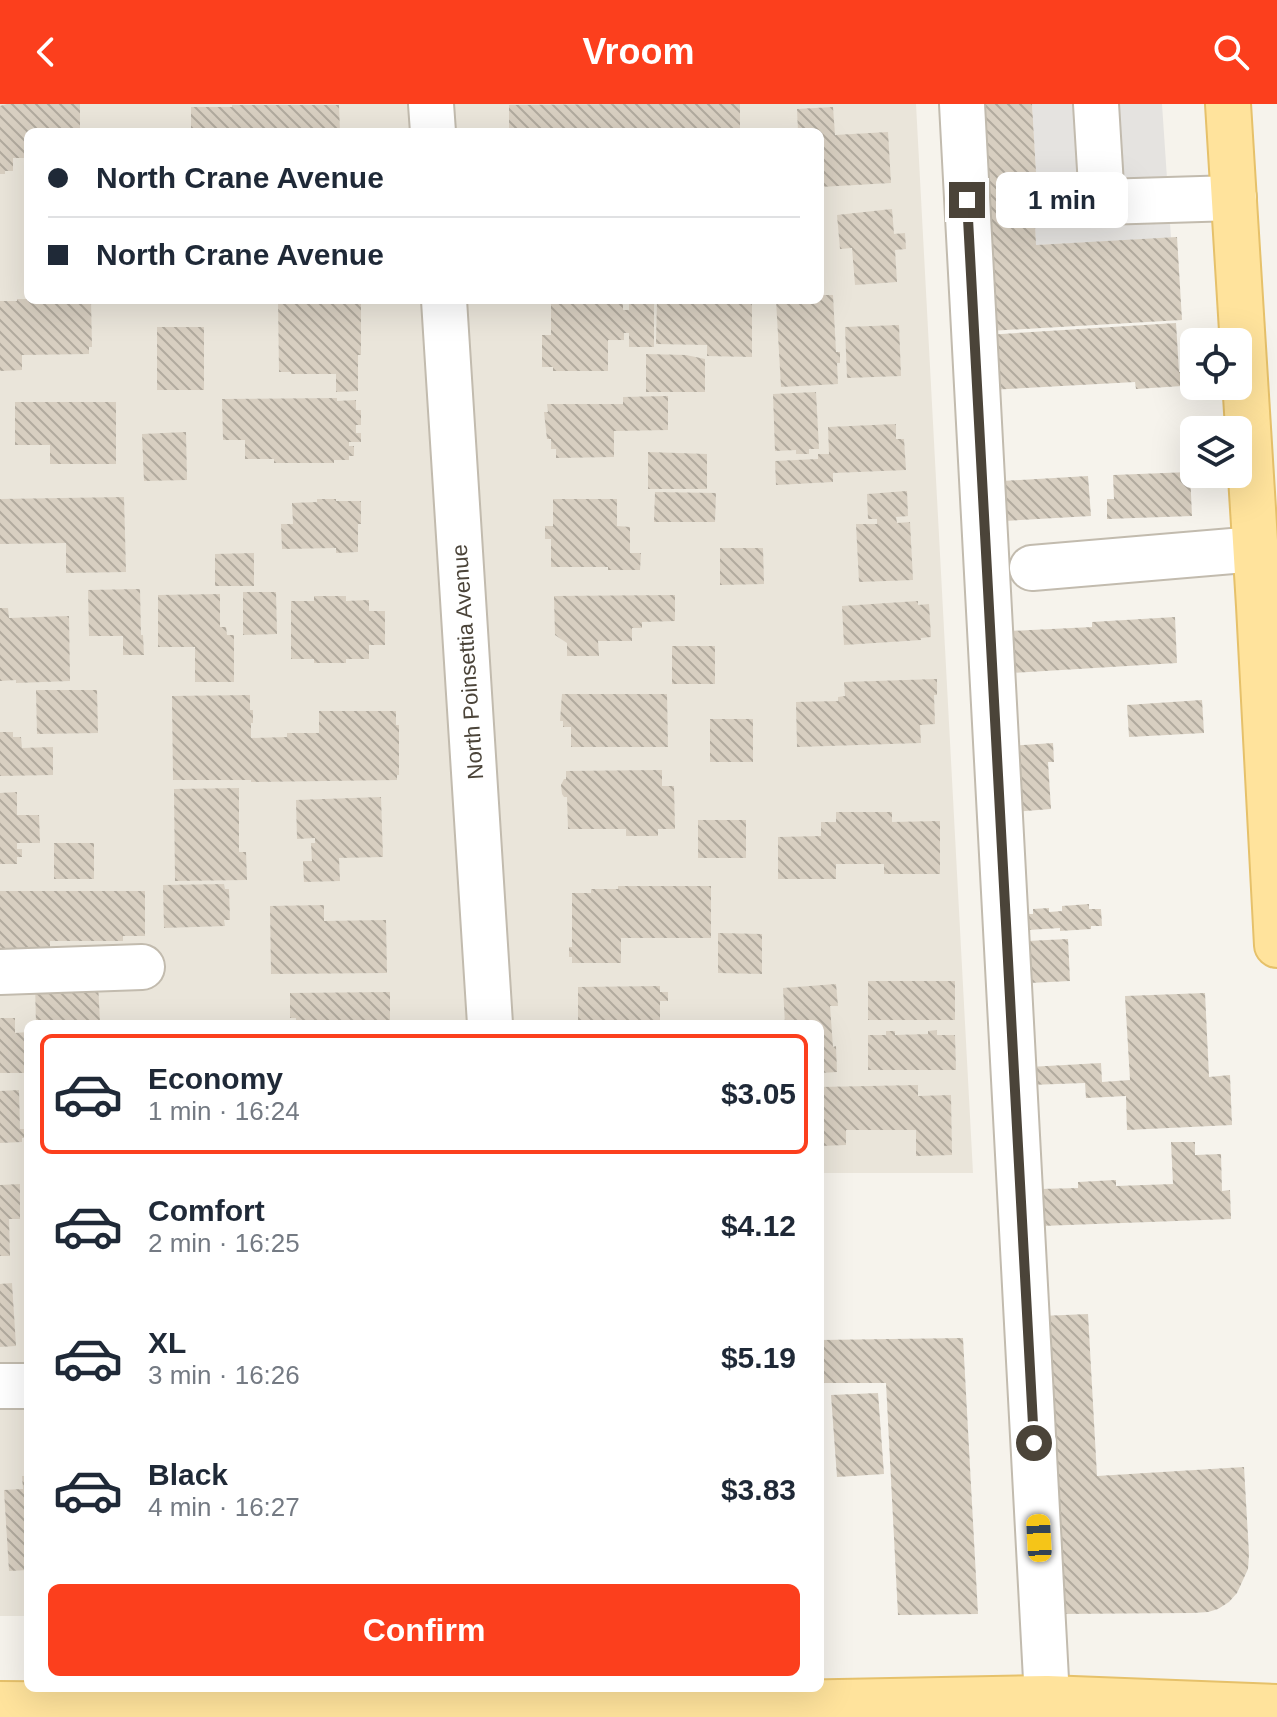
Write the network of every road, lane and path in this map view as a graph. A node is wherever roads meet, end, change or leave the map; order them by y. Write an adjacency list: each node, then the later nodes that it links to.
1 (431, 104): 5 (street)
2 (962, 104): 19 (street)
3 (1096, 104): 6 (street)
4 (1228, 104): 6 (main road)
5 (433, 128)
6 (1234, 198): 8 (main road)
7 (444, 304): 14 (street, North Poinsettia Avenue)
8 (1256, 549): 9 (street); 10 (main road)
9 (1032, 568)
10 (1271, 737): 11 (main road)
11 (1277, 945)
12 (142, 967): 13 (street)
13 (0, 972)
14 (490, 1020)
15 (0, 1386): 16 (street)
16 (24, 1386)
17 (0, 1704): 18 (main road)
18 (534, 1704): 19 (main road)
19 (1048, 1707): 20 (main road)
20 (1277, 1707)

